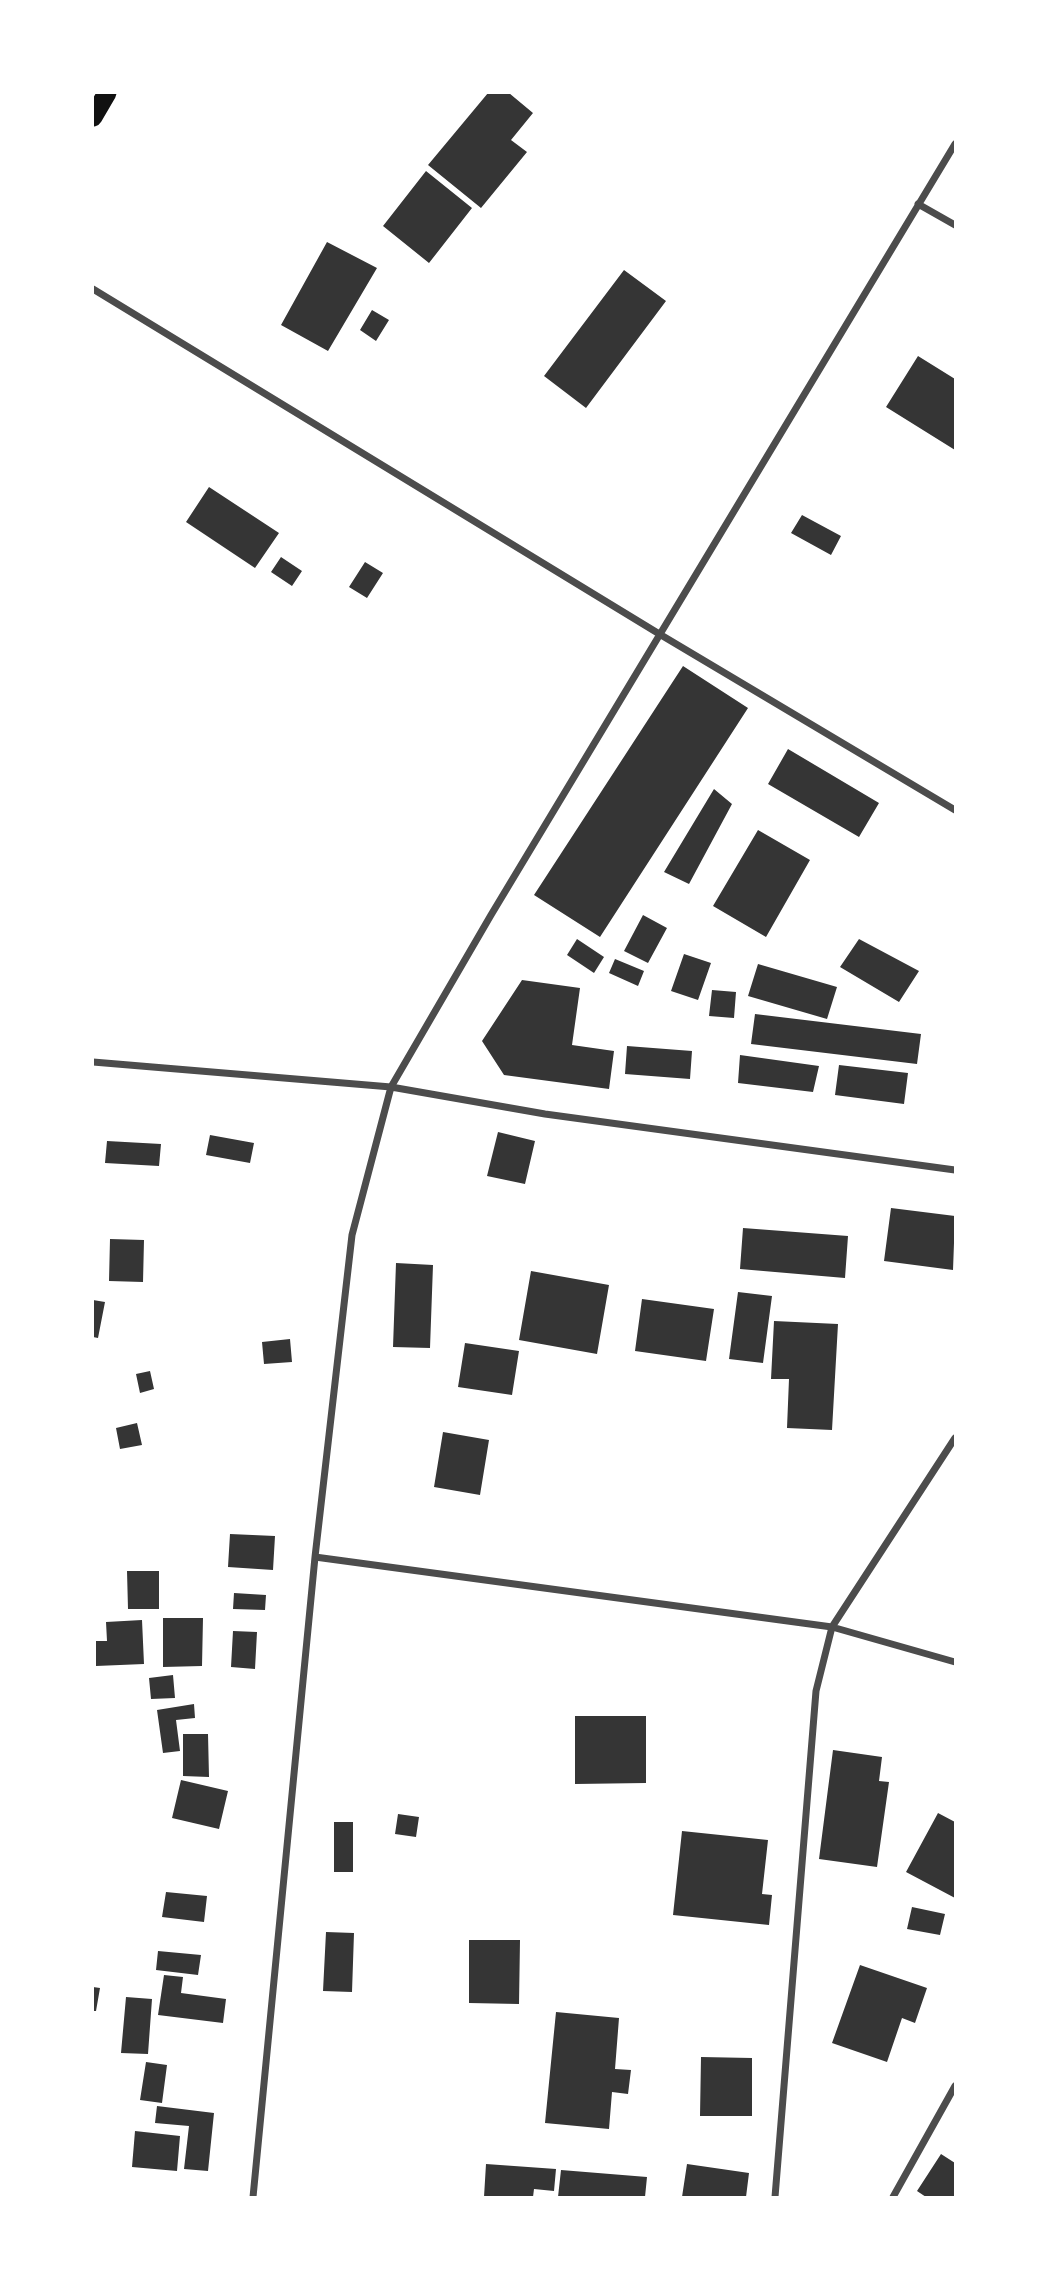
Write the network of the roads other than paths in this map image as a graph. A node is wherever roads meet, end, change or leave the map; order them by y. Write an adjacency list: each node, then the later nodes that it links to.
1 (107, 93): 2 (highway)
2 (93, 117)
3 (955, 144): 4 (street)
4 (918, 204): 5 (street); 7 (street)
5 (955, 225)
6 (93, 289): 7 (street)
7 (661, 635): 8 (street); 10 (street)
8 (955, 810)
9 (93, 1062): 10 (street)
10 (391, 1087): 11 (street); 13 (street)
11 (955, 1170)
12 (955, 1438): 14 (street)
13 (315, 1557): 14 (street); 17 (street)
14 (832, 1627): 15 (street); 18 (street)
15 (955, 1662)
16 (955, 2087): 19 (street)
17 (253, 2197)
18 (775, 2197)
19 (893, 2197)

